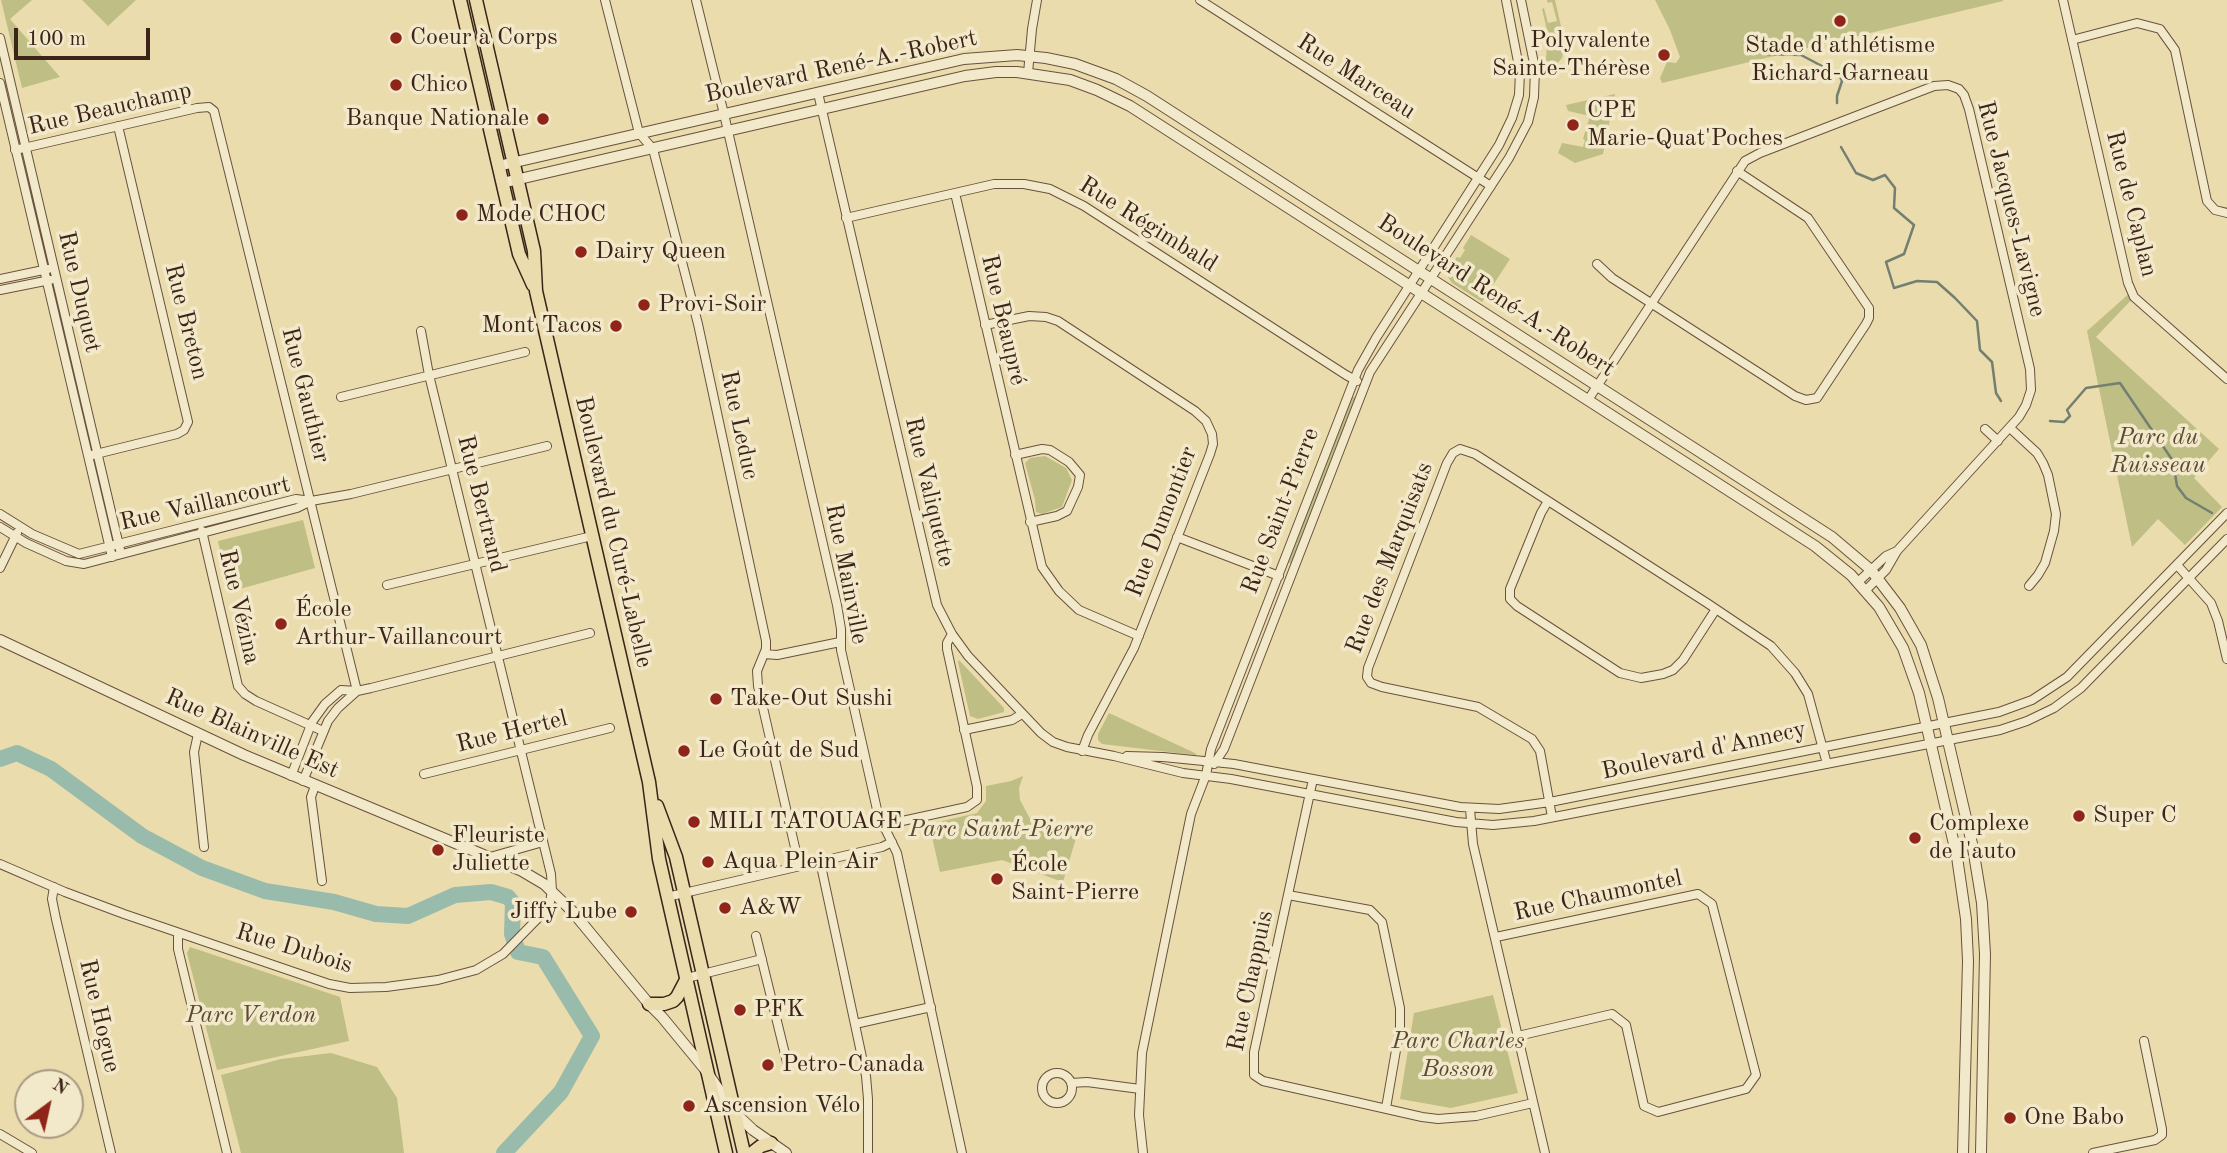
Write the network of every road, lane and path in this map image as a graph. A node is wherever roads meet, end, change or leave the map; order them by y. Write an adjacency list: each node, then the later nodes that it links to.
1 (460, 0): 26 (main road, Boulevard du Curé-Labelle)
2 (476, 0): 25 (main road, Boulevard du Curé-Labelle)
3 (605, 0): 21 (street, Rue Leduc)
4 (696, 0): 18 (street, Rue Mainville)
5 (1037, 0): 12 (street)
6 (1200, 0): 28 (street, Rue Marceau)
7 (1506, 0): 28 (street, Rue Saint-Pierre)
8 (1521, 0): 31 (street, Rue Saint-Pierre)
9 (2063, 0): 11 (street, Rue de Caplan)
10 (0, 38): 22 (street, Rue Duquet)
11 (2072, 40): 33 (street); 52 (street, Rue de Caplan)
12 (1029, 56): 13 (street); 15 (street, Boulevard René-A.-Robert); 38 (street, Boulevard René-A.-Robert)
13 (1028, 73): 17 (street, Boulevard René-A.-Robert); 43 (street, Boulevard René-A.-Robert)
14 (0, 82): 24 (street, Rue Duquet)
15 (818, 93): 17 (street, Rue Valiquette); 18 (street, Boulevard René-A.-Robert)
16 (212, 109): 19 (street, Rue Beauchamp); 65 (street, Rue Gauthier)
17 (821, 109): 20 (street, Boulevard René-A.-Robert); 34 (street, Rue Valiquette)
18 (724, 114): 20 (street, Rue Mainville); 21 (street, Boulevard René-A.-Robert)
19 (118, 126): 22 (street, Rue Beauchamp); 62 (street, Rue Breton)
20 (728, 131): 23 (street, Boulevard René-A.-Robert); 98 (street, Rue Mainville)
21 (639, 134): 23 (street, Rue Leduc); 25 (street, Boulevard René-A.-Robert)
22 (26, 148): 24 (street, Rue Beauchamp); 36 (street, Rue Duquet)
23 (653, 149): 29 (street, Boulevard René-A.-Robert); 99 (street, Rue Leduc)
24 (15, 150): 37 (street, Rue Duquet)
25 (514, 163): 26 (street, Boulevard René-A.-Robert); 29 (main road, Boulevard du Curé-Labelle)
26 (498, 166): 30 (main road, Boulevard du Curé-Labelle)
27 (1737, 171): 47 (street, Rue Jacques-Lavigne); 47 (street); 58 (street, Rue Jacques-Lavigne)
28 (1478, 178): 31 (street, Rue Marceau); 38 (street, Rue Saint-Pierre)
29 (518, 179): 30 (street, Boulevard René-A.-Robert); 45 (main road, Boulevard du Curé-Labelle)
30 (502, 183): 45 (main road, Boulevard du Curé-Labelle)
31 (1491, 186): 41 (street, Rue Saint-Pierre)
32 (955, 193): 34 (street, Rue Régimbald); 48 (street, Rue Beaupré); 53 (street, Rue Régimbald)
33 (2227, 213)
34 (846, 218): 95 (street, Rue Valiquette)
35 (1597, 264): 47 (street)
36 (54, 268): 37 (street); 40 (street, Rue Duquet)
37 (44, 270): 39 (street); 42 (street, Rue Duquet)
38 (1418, 271): 41 (street, Boulevard René-A.-Robert); 43 (street, Rue Saint-Pierre)
39 (0, 279)
40 (56, 279): 42 (street); 62 (street, Rue Duquet)
41 (1431, 279): 46 (street, Rue Saint-Pierre); 55 (street, Boulevard René-A.-Robert)
42 (46, 281): 44 (street); 62 (street, Rue Duquet)
43 (1410, 285): 46 (street, Boulevard René-A.-Robert); 53 (street, Rue Saint-Pierre)
44 (0, 290)
45 (536, 291): 74 (main road, Boulevard du Curé-Labelle)
46 (1420, 292): 54 (street, Rue Saint-Pierre); 57 (street, Boulevard René-A.-Robert)
47 (1651, 303): 55 (street, Rue Jacques-Lavigne)
48 (985, 325): 63 (street, Rue Beaupré); 76 (street, Rue Dumontier)
49 (421, 331): 51 (street, Rue Bertrand)
50 (525, 352): 51 (street)
51 (429, 376): 56 (street); 64 (street, Rue Bertrand)
52 (2226, 376)
53 (1353, 379): 54 (street, Rue Régimbald); 86 (street, Rue Saint-Pierre)
54 (1365, 384): 89 (street, Rue Saint-Pierre)
55 (1598, 386): 57 (street, Rue Jacques-Lavigne); 85 (street, Boulevard René-A.-Robert)
56 (341, 397)
57 (1588, 400): 91 (street, Boulevard René-A.-Robert)
58 (2010, 428): 60 (street, Rue Jacques-Lavigne); 92 (street)
59 (1985, 429): 60 (street)
60 (1998, 441): 79 (street, Rue Jacques-Lavigne)
61 (547, 446): 64 (street)
62 (93, 454): 78 (street, Rue Duquet)
63 (1015, 455): 69 (street, Rue Beaupré); 69 (street)
64 (453, 470): 65 (street); 82 (street, Rue Bertrand)
65 (311, 501): 70 (street, Rue Vaillancourt); 73 (street, Rue Vaillancourt); 102 (street, Rue Gauthier)
66 (1548, 501): 93 (street, Rue des Marquisats); 93 (street); 127 (street, Rue des Marquisats)
67 (2227, 513): 83 (street, Boulevard d'Annecy)
68 (0, 514): 72 (street, Rue Vaillancourt)
69 (1030, 522): 96 (street, Rue Beaupré)
70 (200, 524): 73 (street, Rue Vézina); 78 (street, Rue Vaillancourt)
71 (0, 527): 75 (street, Rue Vaillancourt)
72 (21, 527): 75 (street); 78 (street, Rue Vaillancourt)
73 (202, 533): 80 (street, Rue Vaillancourt); 105 (street, Rue Vézina)
74 (592, 536): 82 (street); 124 (main road, Boulevard du Curé-Labelle)
75 (15, 537): 81 (street, Rue Vaillancourt); 84 (street)
76 (1177, 537): 86 (street); 96 (street, Rue Dumontier)
77 (2227, 539): 88 (street, Boulevard d'Annecy)
78 (114, 546): 80 (street, Rue Duquet); 81 (street, Rue Duquet)
79 (1896, 551): 85 (street, Rue Jacques-Lavigne); 87 (street, Rue Jacques-Lavigne)
80 (121, 554): 81 (street, Rue Vaillancourt)
81 (111, 557)
82 (476, 563): 90 (street); 100 (street, Rue Bertrand)
83 (2177, 565): 88 (street); 104 (street, Boulevard d'Annecy)
84 (0, 568)
85 (1871, 570): 87 (street, Boulevard René-A.-Robert); 91 (street, Rue Jacques-Lavigne)
86 (1277, 576): 89 (street); 117 (street, Rue Saint-Pierre)
87 (1878, 578): 91 (street, Rue Jacques-Lavigne); 104 (street, Boulevard René-A.-Robert)
88 (2189, 578): 101 (street); 111 (street, Boulevard d'Annecy)
89 (1290, 580): 117 (street, Rue Saint-Pierre)
90 (387, 585)
91 (1862, 586): 106 (street, Boulevard René-A.-Robert)
92 (2029, 586)
93 (1717, 609): 113 (street, Rue des Marquisats)
94 (590, 633): 100 (street)
95 (952, 634): 103 (street, Boulevard d'Annecy); 108 (street, Rue Valiquette)
96 (1139, 636): 115 (street, Rue Dumontier)
97 (0, 640): 110 (street, Rue Blainville Est)
98 (840, 642): 99 (street); 131 (street, Rue Mainville)
99 (764, 654): 138 (street, Rue Leduc)
100 (498, 657): 102 (street); 114 (street, Rue Bertrand)
101 (2227, 659)
102 (357, 691): 105 (street); 109 (street)
103 (1022, 714): 108 (street); 115 (street, Boulevard d'Annecy)
104 (1944, 723): 106 (street, Boulevard d'Annecy); 111 (street, Boulevard René-A.-Robert)
105 (311, 726): 109 (street, Rue Vézina); 121 (street)
106 (1927, 726): 112 (street, Boulevard René-A.-Robert); 113 (street, Boulevard d'Annecy)
107 (610, 728): 114 (street, Rue Hertel)
108 (964, 730): 131 (street, Rue Valiquette)
109 (323, 731): 123 (street)
110 (198, 734): 121 (street, Rue Blainville Est); 134 (street)
111 (1948, 740): 112 (street, Boulevard d'Annecy); 179 (street, Boulevard René-A.-Robert)
112 (1931, 743): 118 (street, Boulevard d'Annecy); 178 (street, Boulevard René-A.-Robert)
113 (1823, 747): 118 (street, Rue des Marquisats); 127 (street, Boulevard d'Annecy)
114 (521, 749): 119 (street, Rue Hertel); 132 (street, Rue Bertrand)
115 (1082, 751): 116 (street, Boulevard d'Annecy)
116 (1114, 756): 117 (street, Boulevard d'Annecy); 120 (street, Boulevard d'Annecy)
117 (1212, 762): 120 (street, Rue Saint-Pierre); 122 (street, Boulevard d'Annecy)
118 (1827, 764): 129 (street, Boulevard d'Annecy)
119 (424, 774)
120 (1206, 775): 126 (street, Boulevard d'Annecy); 160 (street, Rue Saint-Pierre)
121 (291, 776): 123 (street, Rue Blainville Est)
122 (1313, 779): 126 (street, Rue Chappuis); 128 (street, Boulevard d'Annecy)
123 (303, 781): 125 (street, Rue Blainville Est)
124 (649, 782): 142 (main road, Boulevard du Curé-Labelle); 144 (main road, Boulevard du Curé-Labelle)
125 (315, 786): 135 (street, Rue Blainville Est); 139 (street)
126 (1310, 794): 130 (street, Boulevard d'Annecy); 143 (street, Rue Chappuis)
127 (1550, 802): 128 (street, Boulevard d'Annecy); 129 (street, Rue des Marquisats)
128 (1471, 809): 130 (street)
129 (1552, 817): 130 (street, Boulevard d'Annecy)
130 (1470, 824): 147 (street)
131 (884, 828): 133 (street, Rue Mainville)
132 (543, 842): 135 (street); 141 (street, Rue Bertrand)
133 (892, 842): 136 (street); 152 (street, Rue Mainville)
134 (204, 847)
135 (490, 857): 141 (street, Rue Blainville Est)
136 (820, 861): 138 (street); 153 (street)
137 (0, 864): 140 (street, Rue Dubois)
138 (799, 865): 142 (street)
139 (322, 881)
140 (54, 887): 145 (street, Rue Dubois); 168 (street, Rue Hogue)
141 (552, 891): 145 (street, Rue Dubois); 151 (street, Rue Blainville Est)
142 (684, 893): 144 (street); 149 (main road, Boulevard du Curé-Labelle)
143 (1288, 895): 162 (street); 162 (street, Rue Chappuis)
144 (667, 897): 150 (main road, Boulevard du Curé-Labelle)
145 (178, 933): 169 (street)
146 (755, 936): 148 (street)
147 (1496, 937): 154 (street); 154 (street, Rue Chaumontel)
148 (762, 959): 149 (street); 156 (street)
149 (703, 974): 150 (street); 157 (main road, Boulevard du Curé-Labelle)
150 (687, 978): 151 (main road); 158 (main road, Boulevard du Curé-Labelle)
151 (649, 1004): 158 (street, Rue Blainville Est)
152 (931, 1007): 153 (street); 175 (street, Rue Mainville)
153 (855, 1024): 174 (street)
154 (1518, 1036): 161 (street)
155 (2144, 1041): 180 (street)
156 (786, 1062)
157 (725, 1070): 158 (street); 163 (main road, Boulevard du Curé-Labelle)
158 (708, 1074): 163 (street, Rue Blainville Est); 164 (main road, Boulevard du Curé-Labelle)
159 (1071, 1083): 160 (street)
160 (1140, 1089): 176 (street, Rue Saint-Pierre)
161 (1533, 1103): 162 (street, Rue Chappuis); 177 (street)
162 (1386, 1108)
163 (735, 1113): 164 (street); 166 (street, Rue Blainville Est); 171 (main road, Boulevard du Curé-Labelle)
164 (718, 1117): 170 (main road, Boulevard du Curé-Labelle)
165 (0, 1134): 167 (street)
166 (771, 1143): 172 (main road); 173 (street, Rue Blainville Est)
167 (32, 1153)
168 (111, 1153)
169 (227, 1153)
170 (726, 1153)
171 (744, 1153)
172 (752, 1153)
173 (786, 1153)
174 (868, 1153)
175 (962, 1153)
176 (1143, 1153)
177 (1545, 1153)
178 (1963, 1153)
179 (1981, 1153)
180 (2093, 1153)

